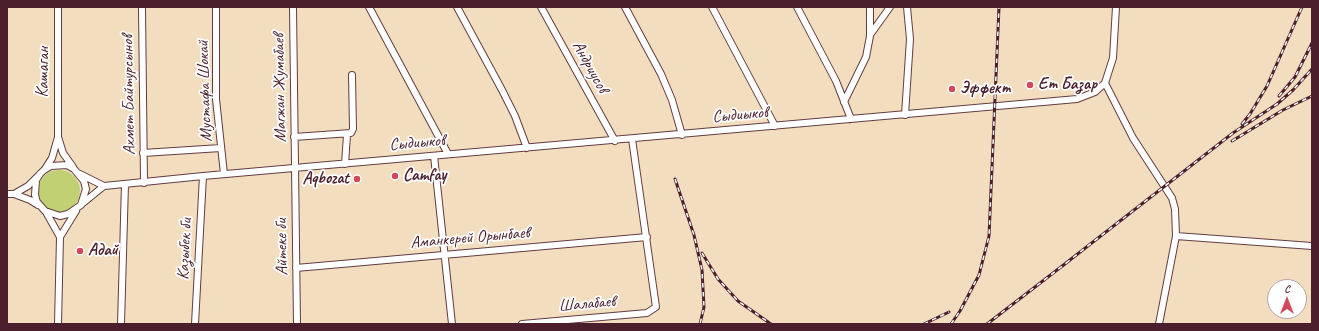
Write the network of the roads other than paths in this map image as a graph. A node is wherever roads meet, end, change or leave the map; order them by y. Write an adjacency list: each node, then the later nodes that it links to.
1 (58, 7): 24 (street, Кашаган)
2 (142, 7): 30 (street, Ахмет Байтурсынов)
3 (216, 7): 28 (street, Мустафа Шокай)
4 (293, 7): 25 (street, Магжан Жумабаев)
5 (369, 7): 31 (street)
6 (456, 7): 29 (street)
7 (541, 7): 27 (street, Андриусов)
8 (625, 7): 23 (street)
9 (712, 7): 21 (street)
10 (797, 7): 18 (street)
11 (870, 7): 15 (street)
12 (890, 7): 15 (street)
13 (907, 7): 19 (street)
14 (1116, 7): 17 (street)
15 (870, 36): 18 (street)
16 (352, 75): 22 (street)
17 (1105, 83): 19 (street, Сыдиыков); 47 (street)
18 (844, 102): 20 (street)
19 (905, 115): 20 (street, Сыдиыков)
20 (850, 119): 21 (street, Сыдиыков)
21 (775, 126): 23 (street, Сыдиыков)
22 (347, 135): 25 (street); 33 (street)
23 (682, 135): 26 (street, Сыдиыков)
24 (58, 137): 34 (street); 36 (street)
25 (294, 137): 35 (street, Магжан Жумабаев)
26 (632, 139): 27 (street, Сыдиыков); 49 (street)
27 (615, 141): 29 (street, Сыдиыков)
28 (221, 148): 30 (street); 38 (street, Мустафа Шокай)
29 (526, 148): 31 (street, Сыдиыков)
30 (143, 152): 40 (street, Ахмет Байтурсынов)
31 (448, 154): 32 (street, Сыдиыков)
32 (434, 156): 33 (street, Сыдиыков); 51 (street)
33 (345, 164): 35 (street, Сыдиыков)
34 (74, 168): 36 (street); 37 (street)
35 (295, 169): 38 (street, Сыдиыков); 52 (street, Айтеке би)
36 (42, 172): 44 (street); 46 (street)
37 (80, 174): 42 (street); 45 (street)
38 (224, 174): 39 (street, Сыдиыков)
39 (203, 176): 40 (street, Сыдиыков); 55 (street, Казыбек би)
40 (144, 183): 41 (street, Сыдиыков)
41 (125, 184): 42 (street, Сыдиыков); 54 (street)
42 (104, 186): 45 (street)
43 (7, 194): 44 (street)
44 (14, 194): 46 (street)
45 (81, 205): 46 (street); 48 (street)
46 (43, 210): 48 (street)
47 (1176, 236): 50 (street); 59 (street)
48 (60, 237): 53 (street)
49 (647, 237): 51 (street, Аманкерей Орынбаев); 58 (street, Шалабаев)
50 (1312, 246)
51 (445, 254): 52 (street, Аманкерей Орынбаев); 57 (street)
52 (296, 268): 56 (street, Айтеке би)
53 (58, 324)
54 (121, 324)
55 (195, 324)
56 (297, 324)
57 (452, 324)
58 (522, 324)
59 (1159, 324)

